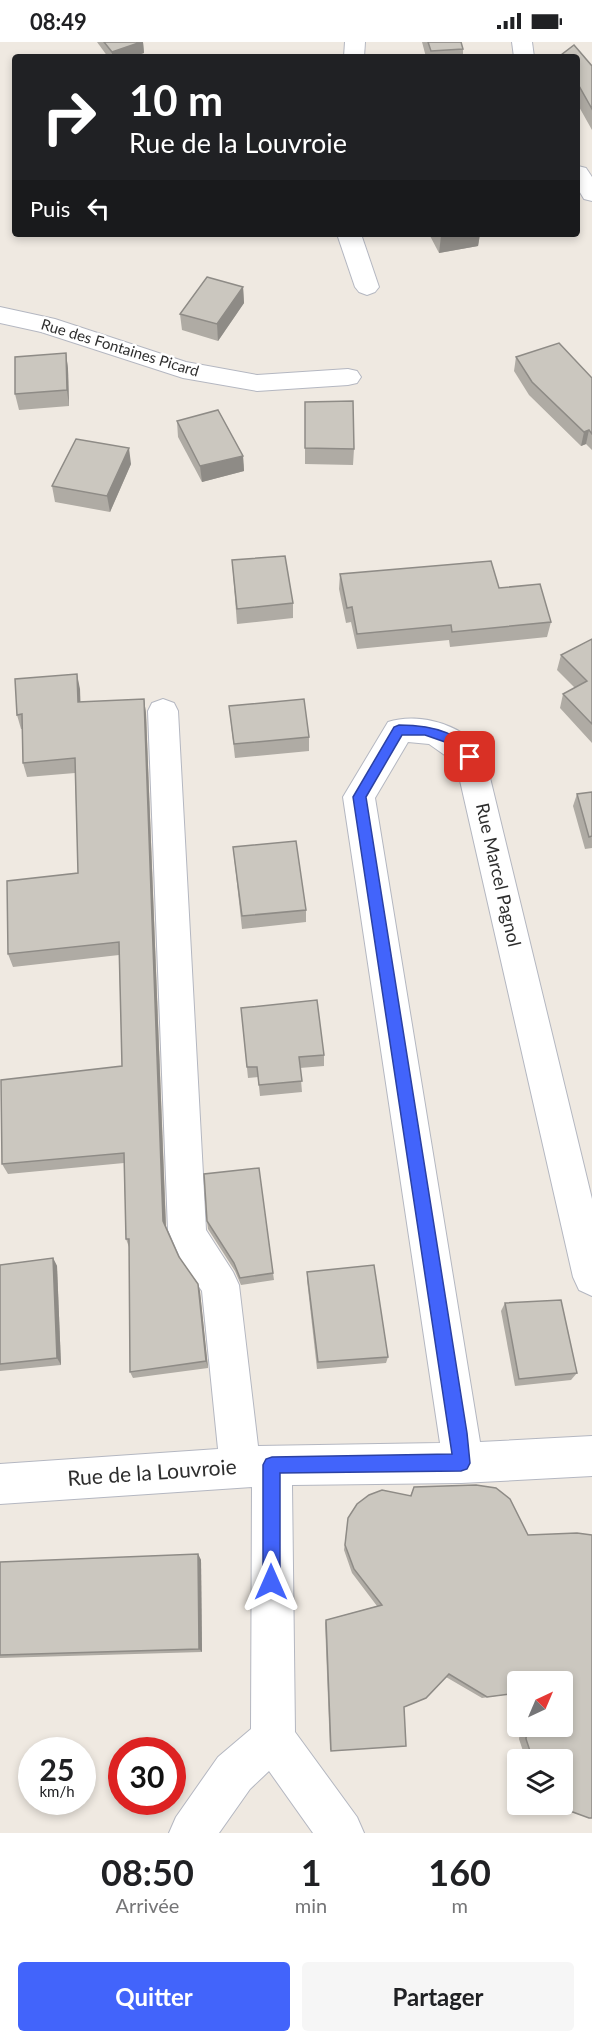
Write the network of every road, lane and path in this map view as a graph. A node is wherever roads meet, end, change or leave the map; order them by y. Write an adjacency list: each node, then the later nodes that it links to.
1 (580, 176): 2 (street)
2 (592, 194)
3 (350, 237): 4 (street)
4 (367, 287)
5 (0, 315): 6 (street, Rue des Fontaines Picard)
6 (348, 377)
7 (163, 711): 11 (street)
8 (592, 1277): 10 (street, Rue Marcel Pagnol)
9 (592, 1456): 10 (street, Rue de la Louvroie)
10 (461, 1463): 11 (street, Rue de la Louvroie)
11 (256, 1466): 12 (street, Rue de la Louvroie); 13 (street)
12 (0, 1484)
13 (273, 1739): 14 (street); 15 (street)
14 (192, 1833)
15 (341, 1833)

